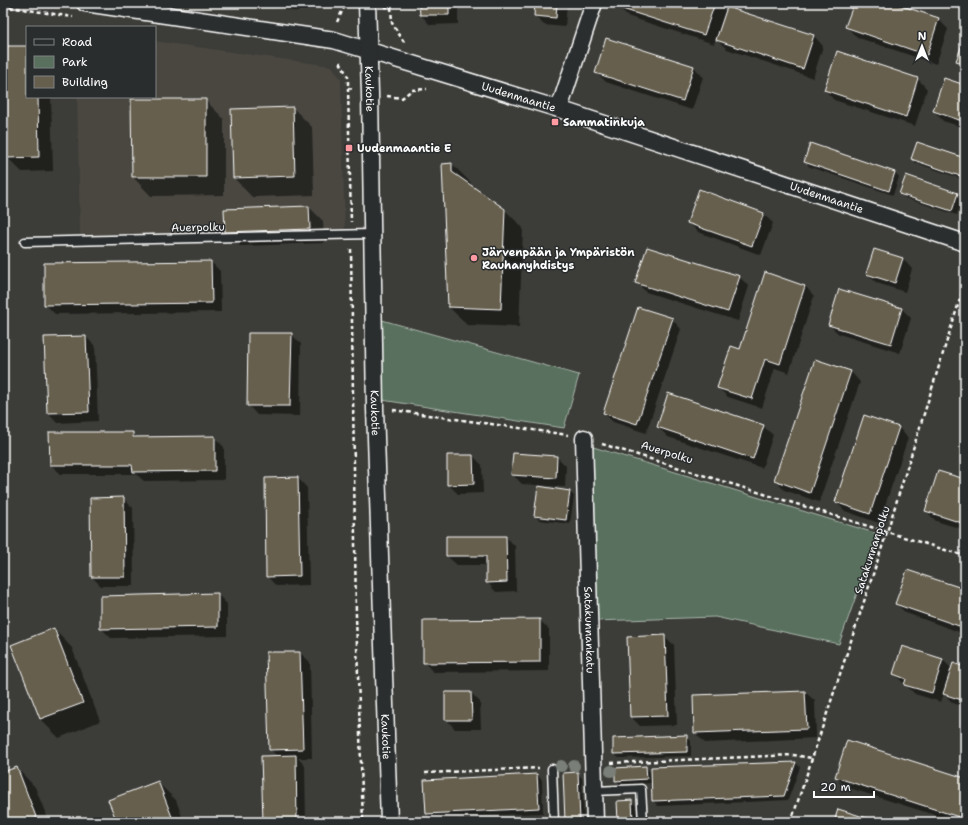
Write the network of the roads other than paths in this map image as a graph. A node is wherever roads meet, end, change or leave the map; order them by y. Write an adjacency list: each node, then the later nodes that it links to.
1 (85, 3): 4 (street, Uudenmaantie)
2 (367, 3): 5 (street, Kaukotie)
3 (594, 3): 6 (street)
4 (169, 9): 5 (street, Uudenmaantie)
5 (369, 50): 6 (street, Uudenmaantie); 7 (street, Kaukotie)
6 (559, 109): 9 (street, Uudenmaantie)
7 (371, 234): 8 (lane, Auerpolku); 13 (street, Kaukotie)
8 (25, 242)
9 (965, 243)
10 (584, 438): 12 (street, Satakunnankatu)
11 (552, 769): 14 (lane)
12 (594, 791): 15 (street, Satakunnankatu); 16 (lane)
13 (388, 822)
14 (554, 822)
15 (595, 822)
16 (643, 822)

